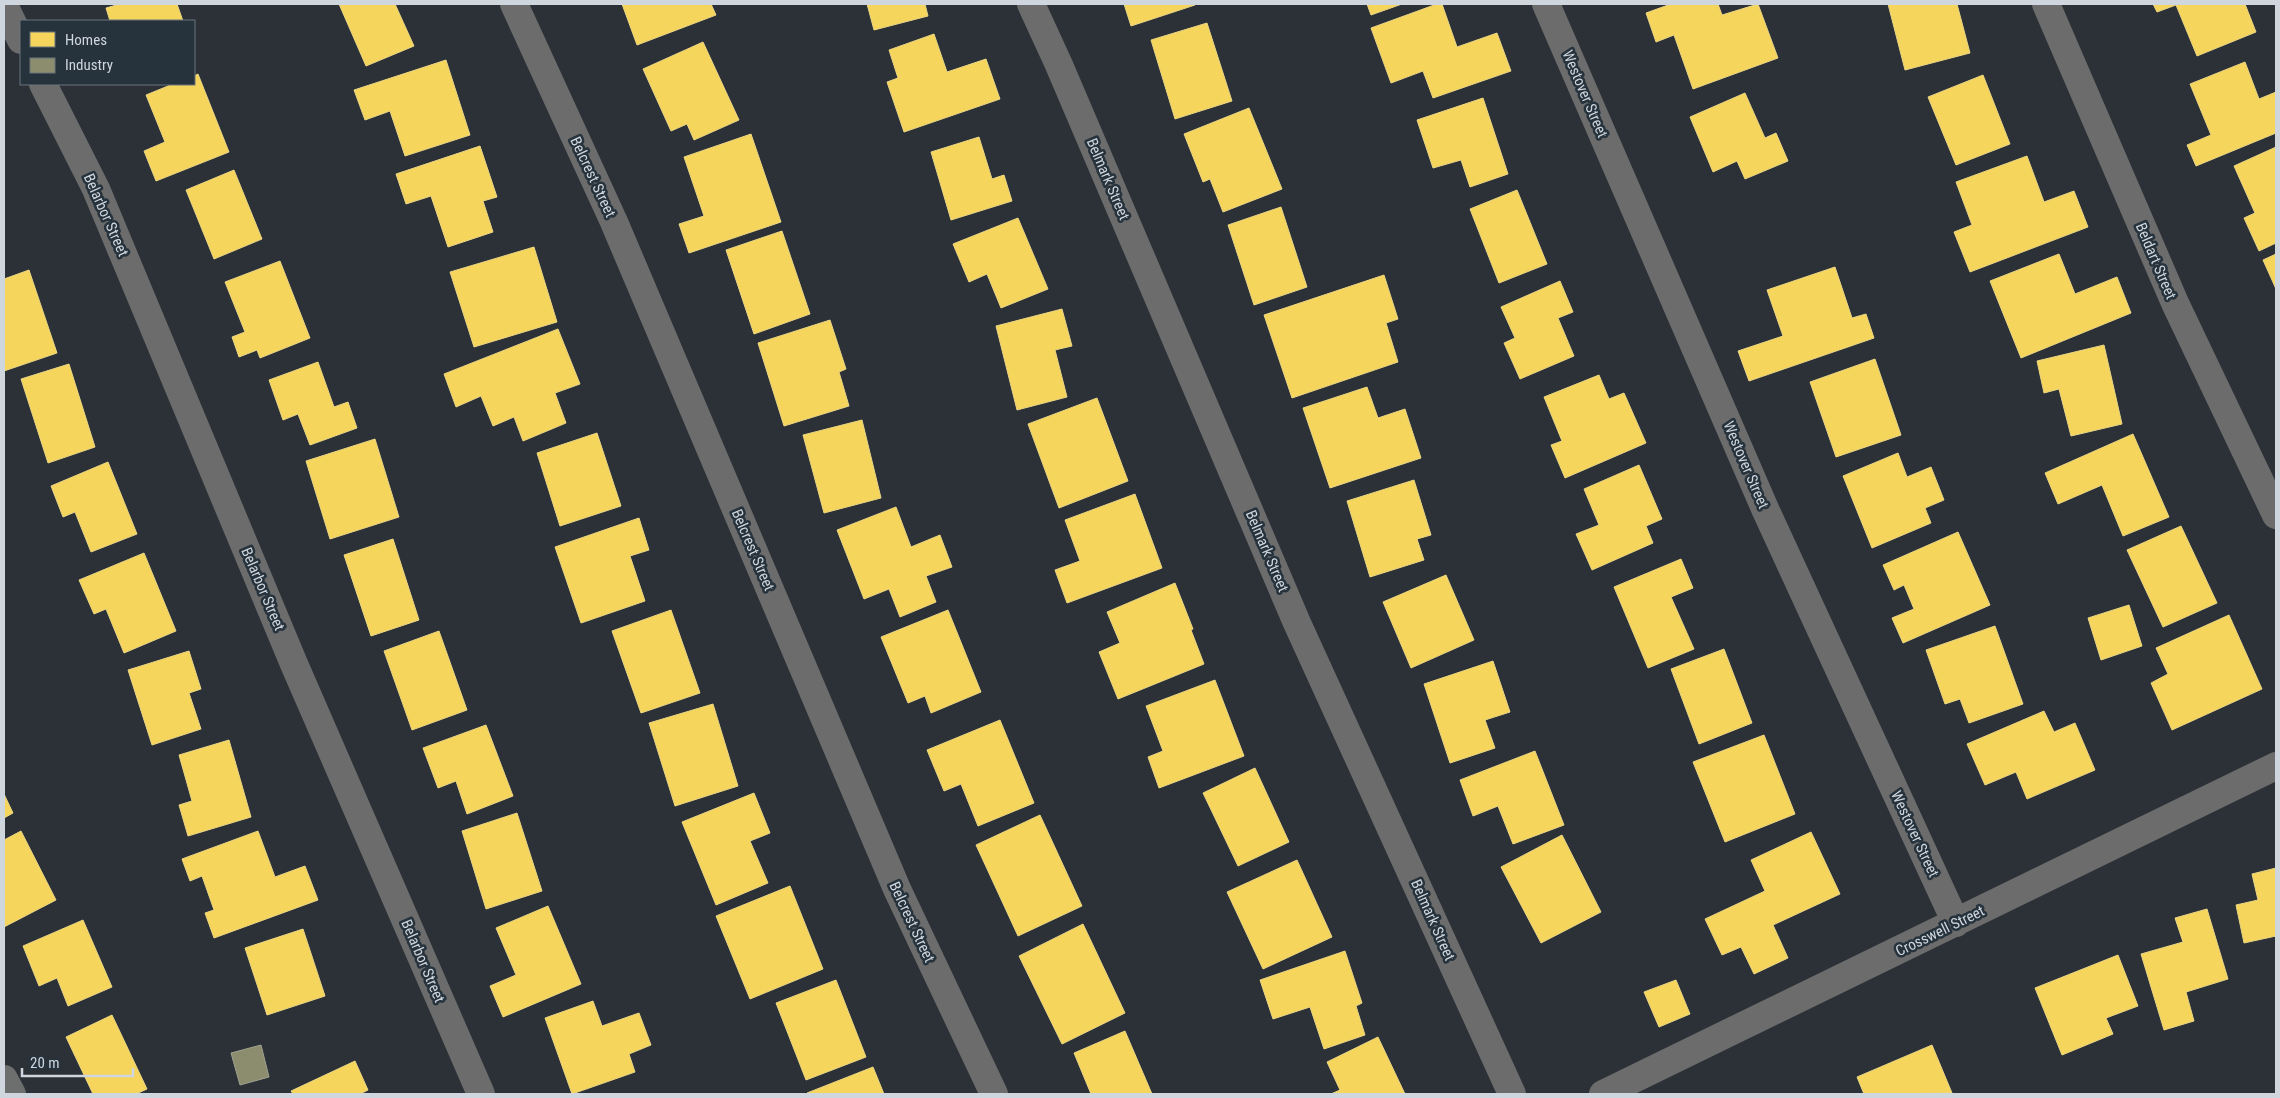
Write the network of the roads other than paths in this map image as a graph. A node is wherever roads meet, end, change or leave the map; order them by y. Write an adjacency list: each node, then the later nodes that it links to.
1 (514, 4): 14 (street, Belcrest Street)
2 (1031, 4): 15 (street, Belmark Street)
3 (1546, 4): 10 (street, Westover Street)
4 (2046, 4): 8 (street, Beldart Street)
5 (4, 5): 6 (street)
6 (20, 38)
7 (44, 85): 13 (street, Belarbor Street)
8 (2276, 515)
9 (2276, 766): 10 (street, Crosswell Street)
10 (1956, 923): 16 (street, Crosswell Street)
11 (4, 1079): 12 (main road)
12 (12, 1094)
13 (481, 1094)
14 (994, 1094)
15 (1512, 1094)
16 (1603, 1094)

